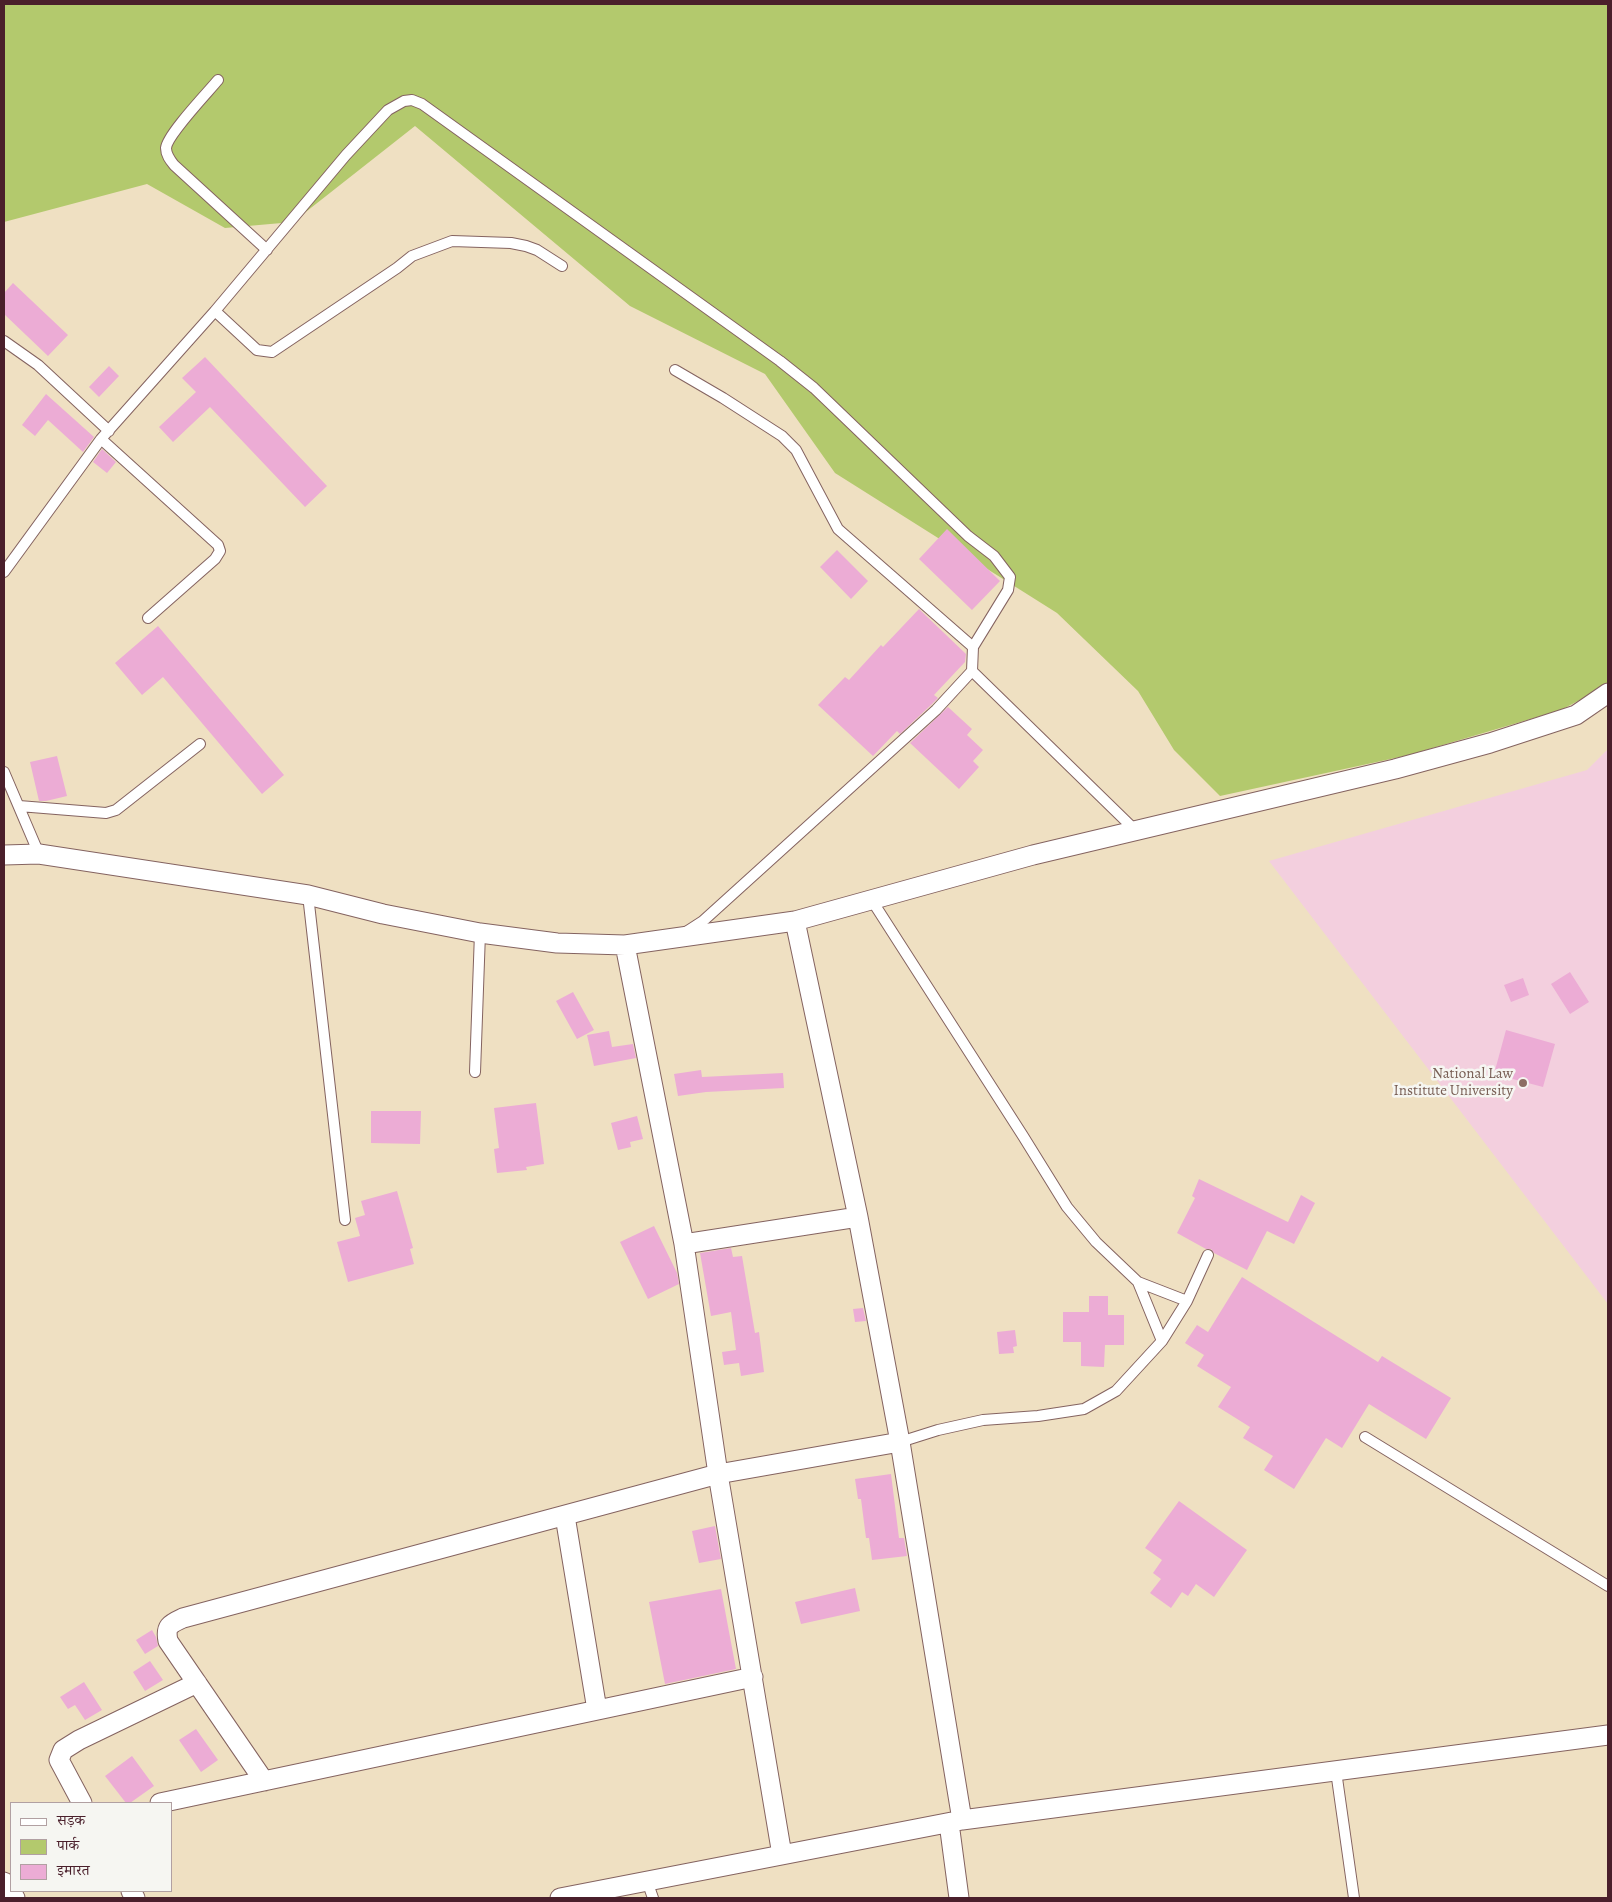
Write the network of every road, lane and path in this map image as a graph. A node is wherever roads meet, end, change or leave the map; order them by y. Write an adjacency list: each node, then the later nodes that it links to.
1 (218, 80): 2 (lane)
2 (267, 250): 4 (lane); 11 (lane)
3 (562, 266): 4 (lane)
4 (215, 311): 7 (lane)
5 (4, 341): 7 (lane)
6 (675, 370): 11 (lane)
7 (109, 430): 8 (lane)
8 (101, 439): 9 (lane); 10 (lane)
9 (4, 572)
10 (148, 618)
11 (973, 647): 12 (lane)
12 (972, 671): 17 (lane); 24 (lane)
13 (1608, 693): 17 (street)
14 (200, 744): 16 (lane)
15 (4, 772): 16 (lane)
16 (19, 806): 18 (lane)
17 (1135, 830): 21 (street)
18 (39, 854): 19 (street); 20 (street)
19 (4, 855)
20 (308, 895): 23 (street); 28 (lane)
21 (871, 899): 22 (street); 31 (lane)
22 (795, 921): 24 (street); 27 (street)
23 (480, 932): 25 (street); 26 (lane)
24 (677, 938): 25 (street)
25 (625, 945): 29 (street)
26 (475, 1072)
27 (858, 1217): 29 (street); 35 (street)
28 (345, 1220)
29 (684, 1244): 36 (street)
30 (1208, 1255): 32 (lane)
31 (1138, 1282): 32 (lane); 33 (lane)
32 (1187, 1301): 33 (lane)
33 (1162, 1341): 35 (lane)
34 (1365, 1437): 38 (lane)
35 (900, 1442): 36 (street); 47 (street)
36 (718, 1474): 37 (street); 39 (street)
37 (565, 1516): 40 (street); 41 (street)
38 (1608, 1586)
39 (753, 1677): 41 (street); 48 (street)
40 (197, 1683): 44 (street); 45 (street)
41 (597, 1710): 44 (street)
42 (1608, 1735): 43 (street)
43 (1336, 1771): 47 (street); 52 (lane)
44 (264, 1781): 46 (street)
45 (81, 1802)
46 (165, 1802)
47 (955, 1822): 48 (street); 51 (street)
48 (782, 1855): 49 (street)
49 (650, 1890): 50 (street)
50 (560, 1898)
51 (959, 1898)
52 (1354, 1898)

